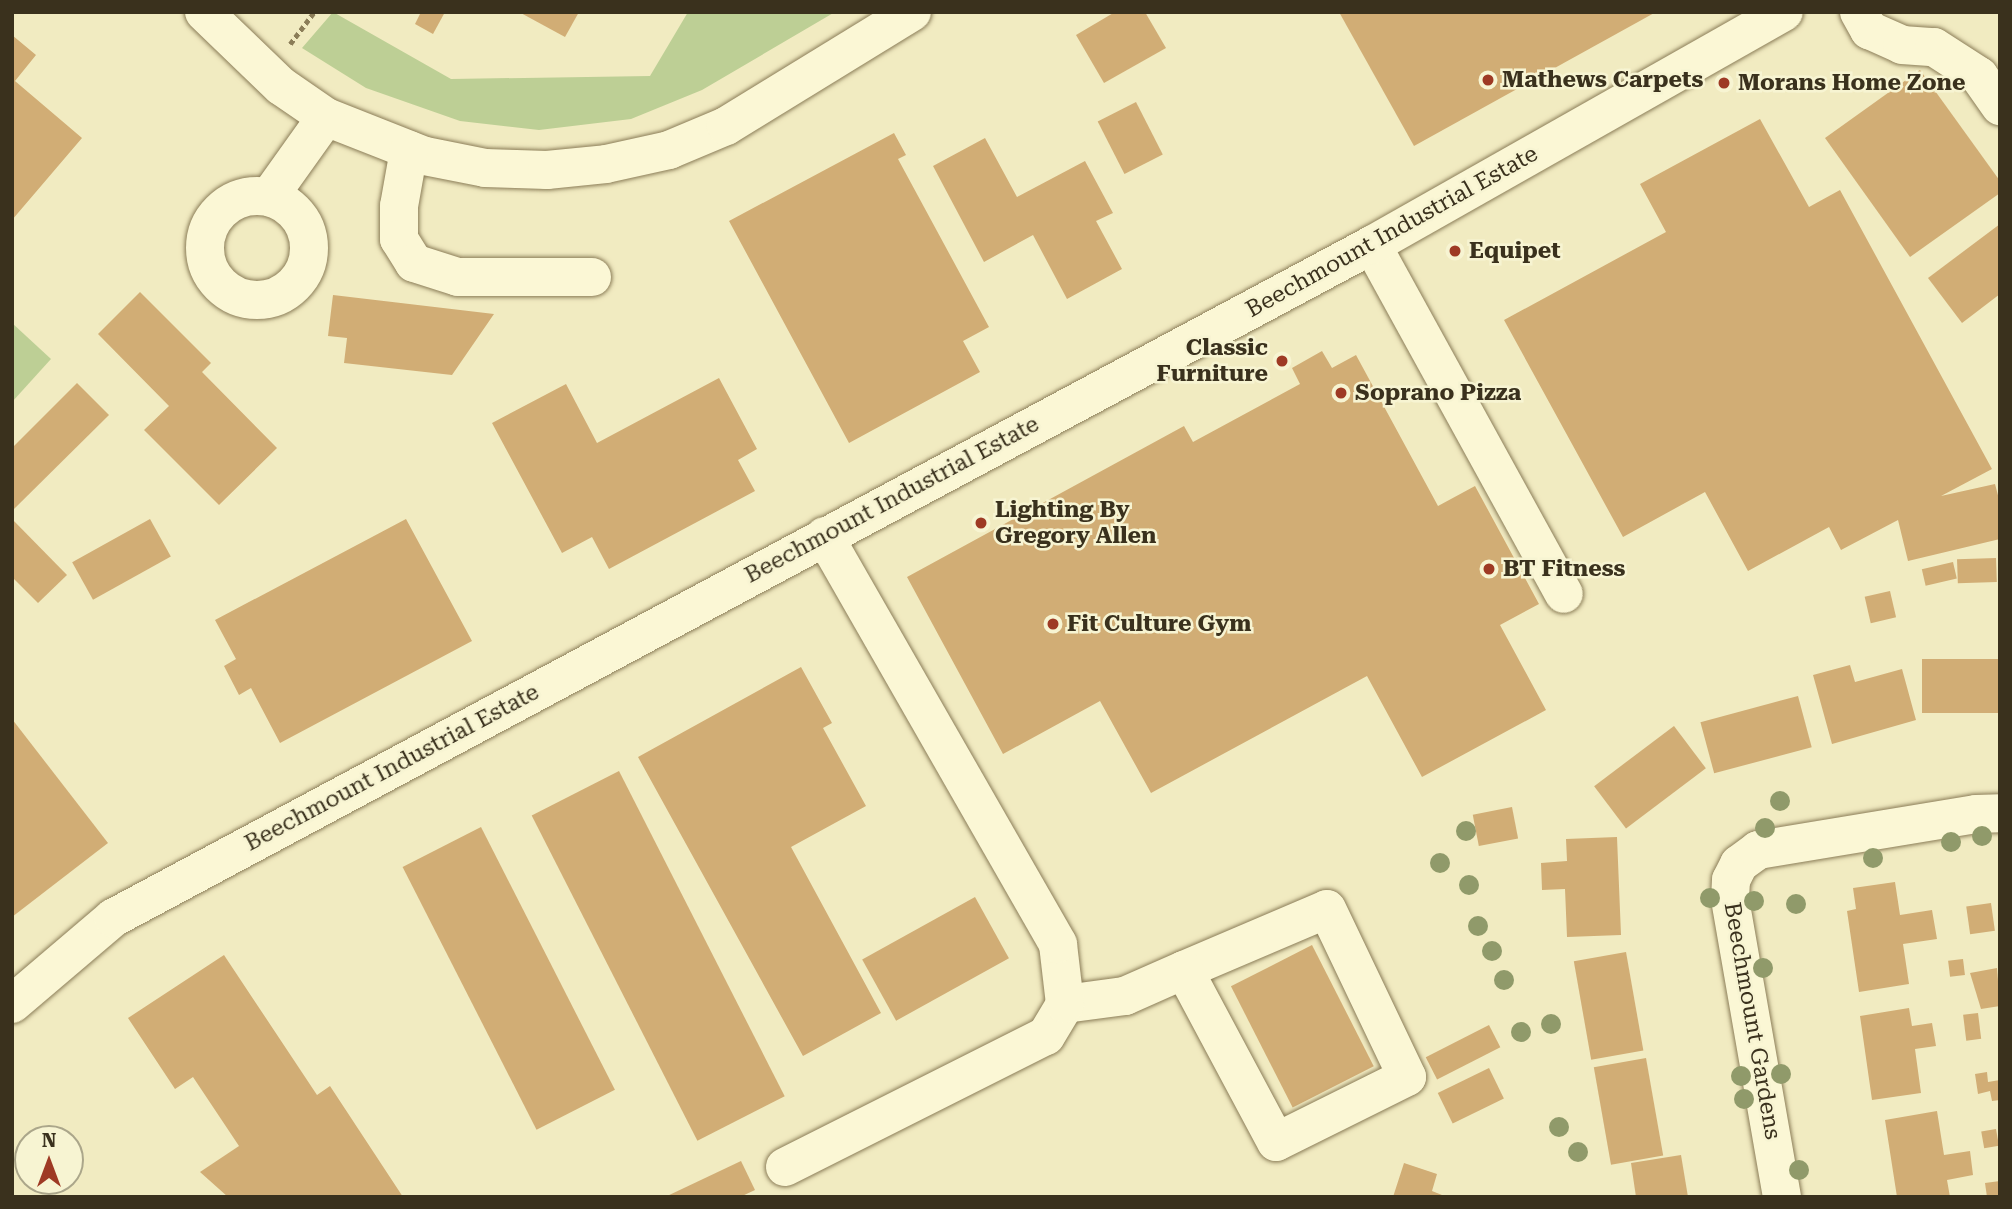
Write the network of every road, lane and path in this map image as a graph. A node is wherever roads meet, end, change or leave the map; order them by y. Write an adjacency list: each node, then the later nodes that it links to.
1 (204, 12): 6 (street)
2 (912, 12): 7 (street)
3 (1784, 12): 9 (street, Beechmount Industrial Estate)
4 (1859, 12): 5 (street)
5 (2000, 107)
6 (326, 117): 7 (street); 8 (street)
7 (410, 150): 10 (street)
8 (269, 197)
9 (1372, 245): 11 (street, Beechmount Industrial Estate); 12 (street)
10 (592, 276)
11 (824, 536): 15 (street, Beechmount Industrial Estate); 16 (street)
12 (1564, 594)
13 (2000, 813): 18 (street, Beechmount Gardens)
14 (1184, 970): 14 (street); 16 (street)
15 (12, 1004)
16 (1065, 1004): 17 (street)
17 (785, 1167)
18 (1782, 1197)

